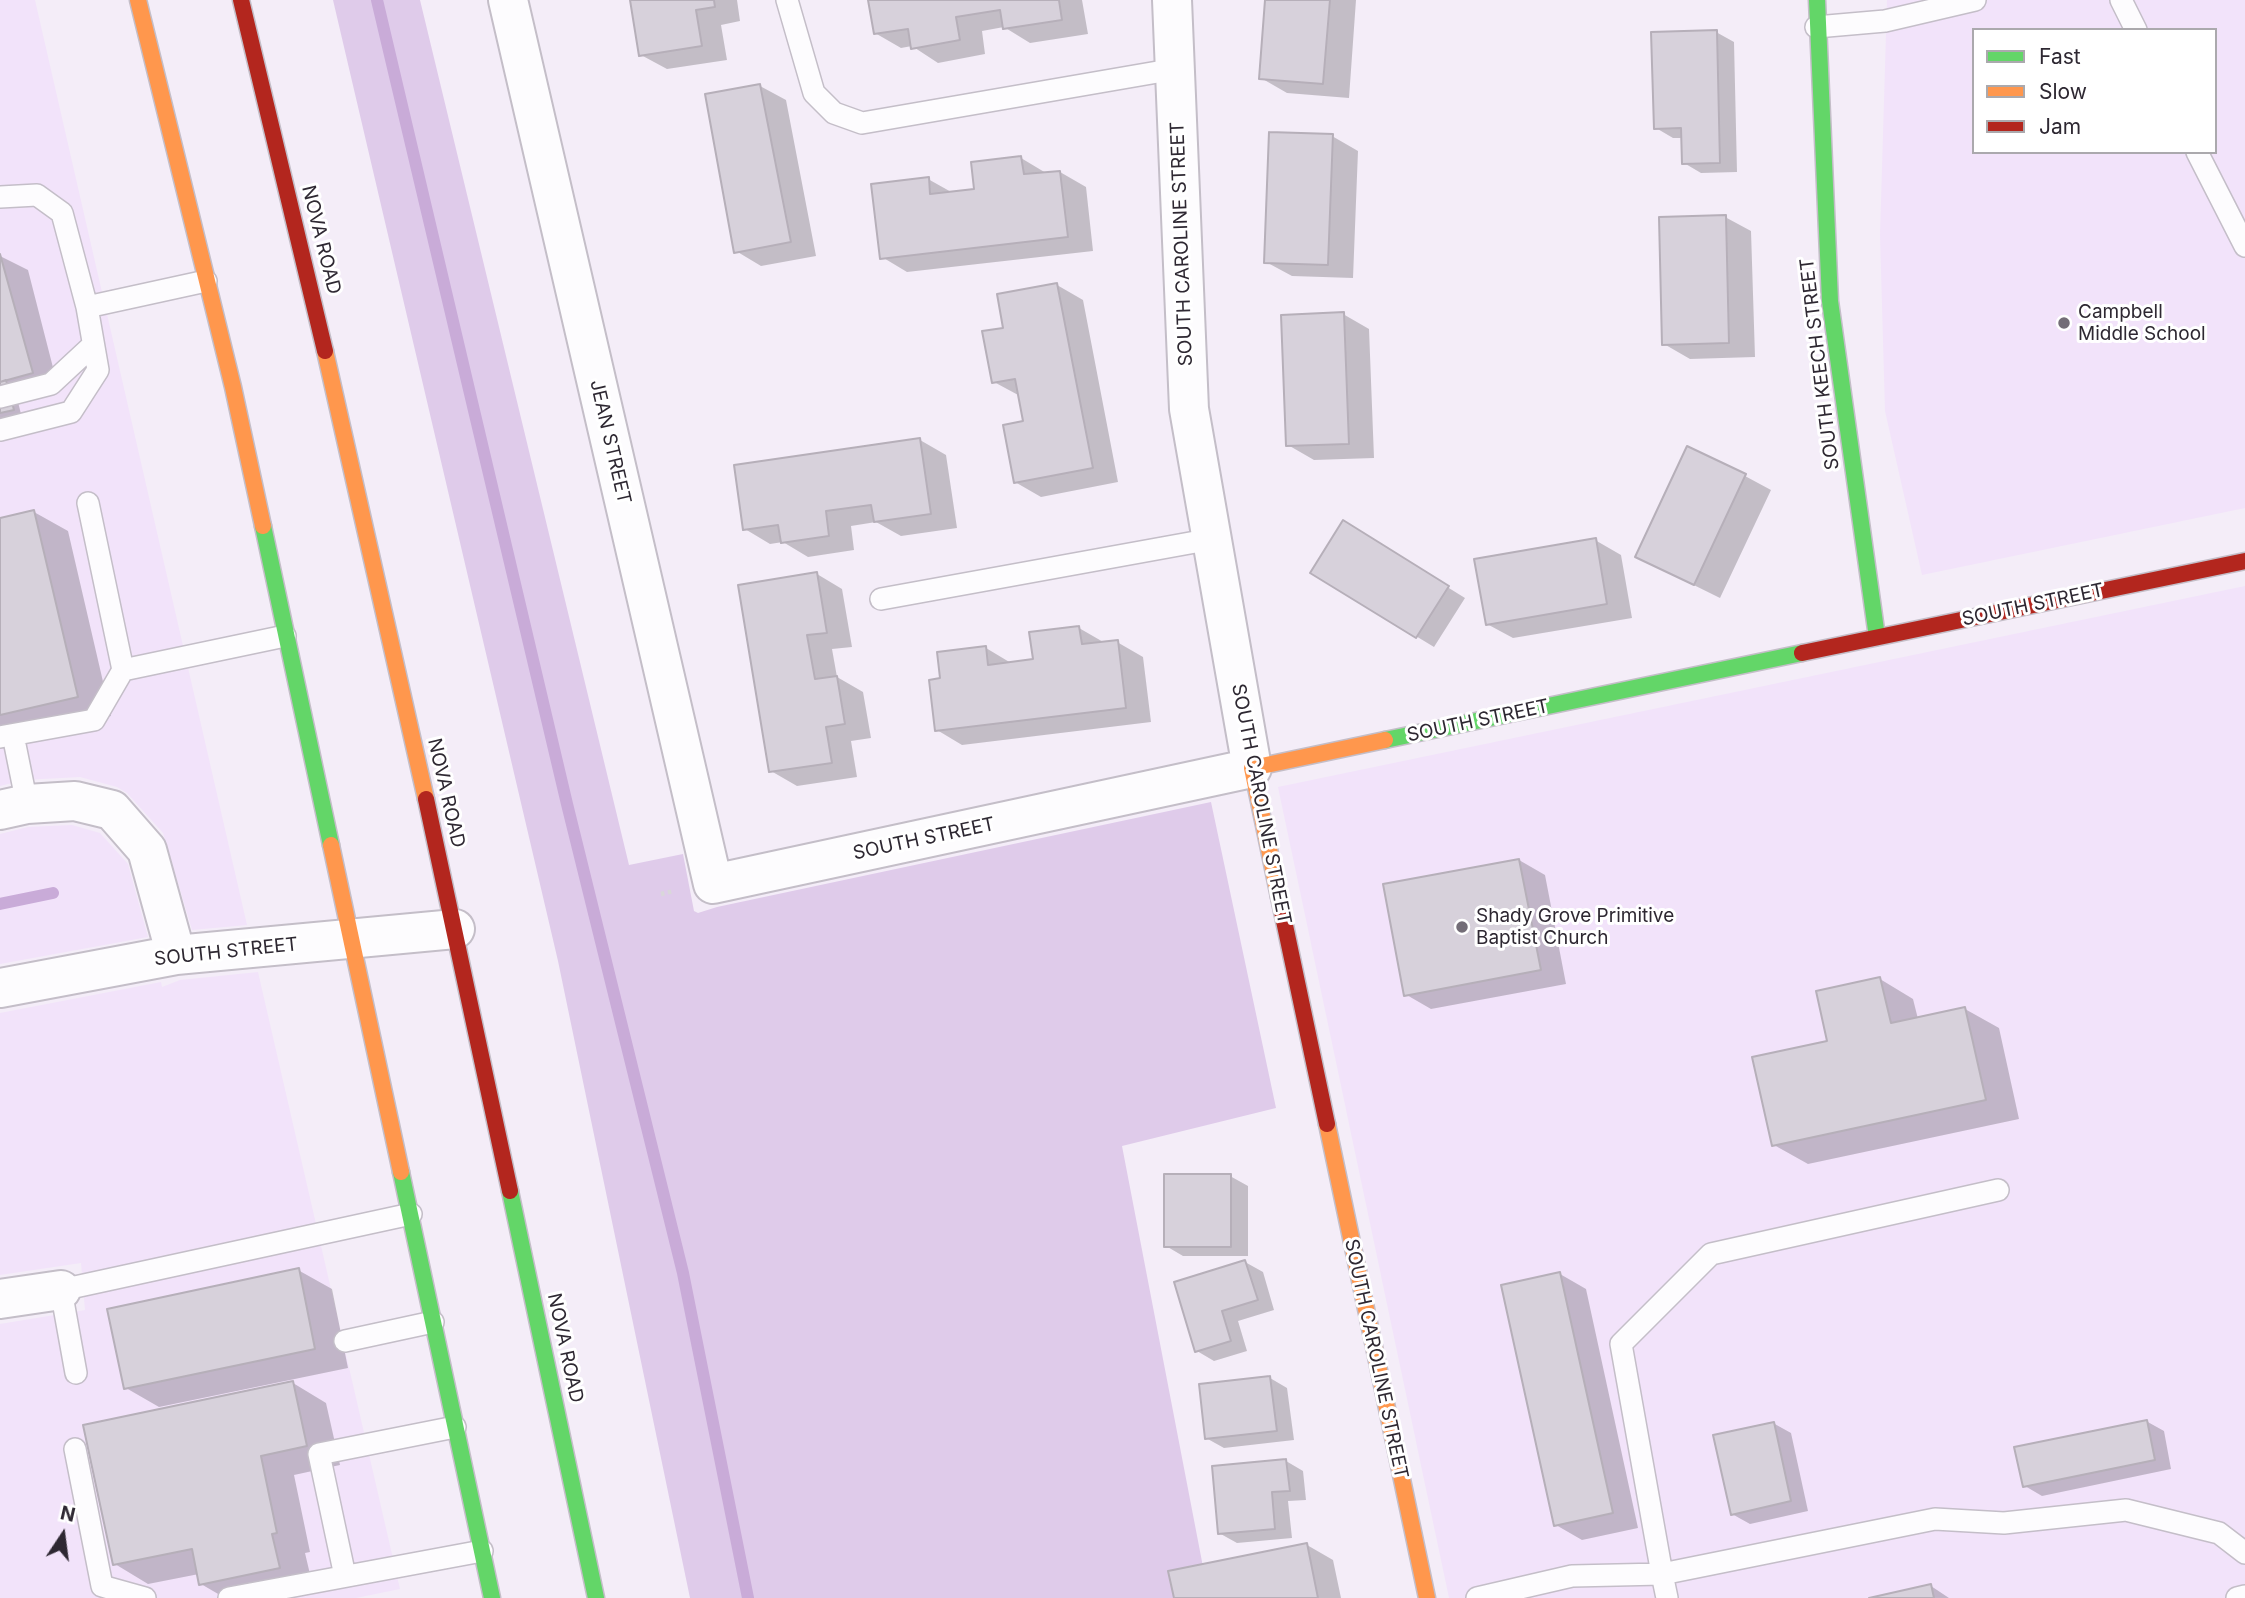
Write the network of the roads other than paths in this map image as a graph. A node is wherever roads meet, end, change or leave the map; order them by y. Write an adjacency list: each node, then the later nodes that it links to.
1 (138, 0): 15 (main road)
2 (241, 0): 31 (main road, NOVA ROAD)
3 (508, 0): 30 (street, JEAN STREET)
4 (788, 0): 11 (lane)
5 (1172, 0): 11 (street, SOUTH CAROLINE STREET)
6 (1817, 0): 9 (main road, SOUTH KEECH STREET)
7 (1975, 0): 9 (lane)
8 (2121, 0): 10 (lane)
9 (1816, 27): 25 (main road, SOUTH KEECH STREET)
10 (2135, 28)
11 (1175, 69): 21 (street, SOUTH CAROLINE STREET)
12 (2198, 154): 14 (lane)
13 (0, 197): 16 (lane)
14 (2245, 246)
15 (205, 281): 16 (lane); 24 (main road)
16 (87, 307): 17 (lane)
17 (93, 345): 18 (lane); 19 (lane)
18 (0, 397)
19 (0, 430)
20 (88, 503): 26 (lane)
21 (1212, 539): 23 (lane); 28 (street, SOUTH CAROLINE STREET)
22 (2245, 561): 25 (main road, SOUTH STREET)
23 (881, 599)
24 (285, 636): 26 (lane); 32 (main road)
25 (1877, 638): 28 (main road, SOUTH STREET)
26 (123, 670): 27 (lane)
27 (6, 736): 29 (lane)
28 (1252, 768): 30 (street, SOUTH STREET); 54 (main road, SOUTH CAROLINE STREET)
29 (13, 807): 33 (street)
30 (713, 884)
31 (455, 929): 32 (street, SOUTH STREET); 53 (main road, NOVA ROAD)
32 (353, 939): 33 (street, SOUTH STREET); 36 (main road)
33 (176, 955): 34 (street, SOUTH STREET)
34 (0, 988)
35 (1998, 1190): 46 (lane)
36 (411, 1214): 37 (lane); 39 (main road)
37 (61, 1290): 38 (street); 41 (lane)
38 (0, 1300)
39 (433, 1322): 40 (lane); 42 (main road)
40 (345, 1341)
41 (76, 1373)
42 (455, 1427): 44 (main road); 47 (lane)
43 (75, 1449): 50 (lane)
44 (482, 1551): 47 (lane); 52 (main road)
45 (2245, 1553): 46 (lane)
46 (1662, 1574): 48 (lane); 56 (lane)
47 (345, 1576): 51 (lane)
48 (1511, 1594): 55 (lane)
49 (2245, 1596): 57 (lane)
50 (145, 1598)
51 (229, 1598)
52 (492, 1598)
53 (596, 1598)
54 (1427, 1598)
55 (1477, 1598)
56 (1667, 1598)
57 (2237, 1598)

